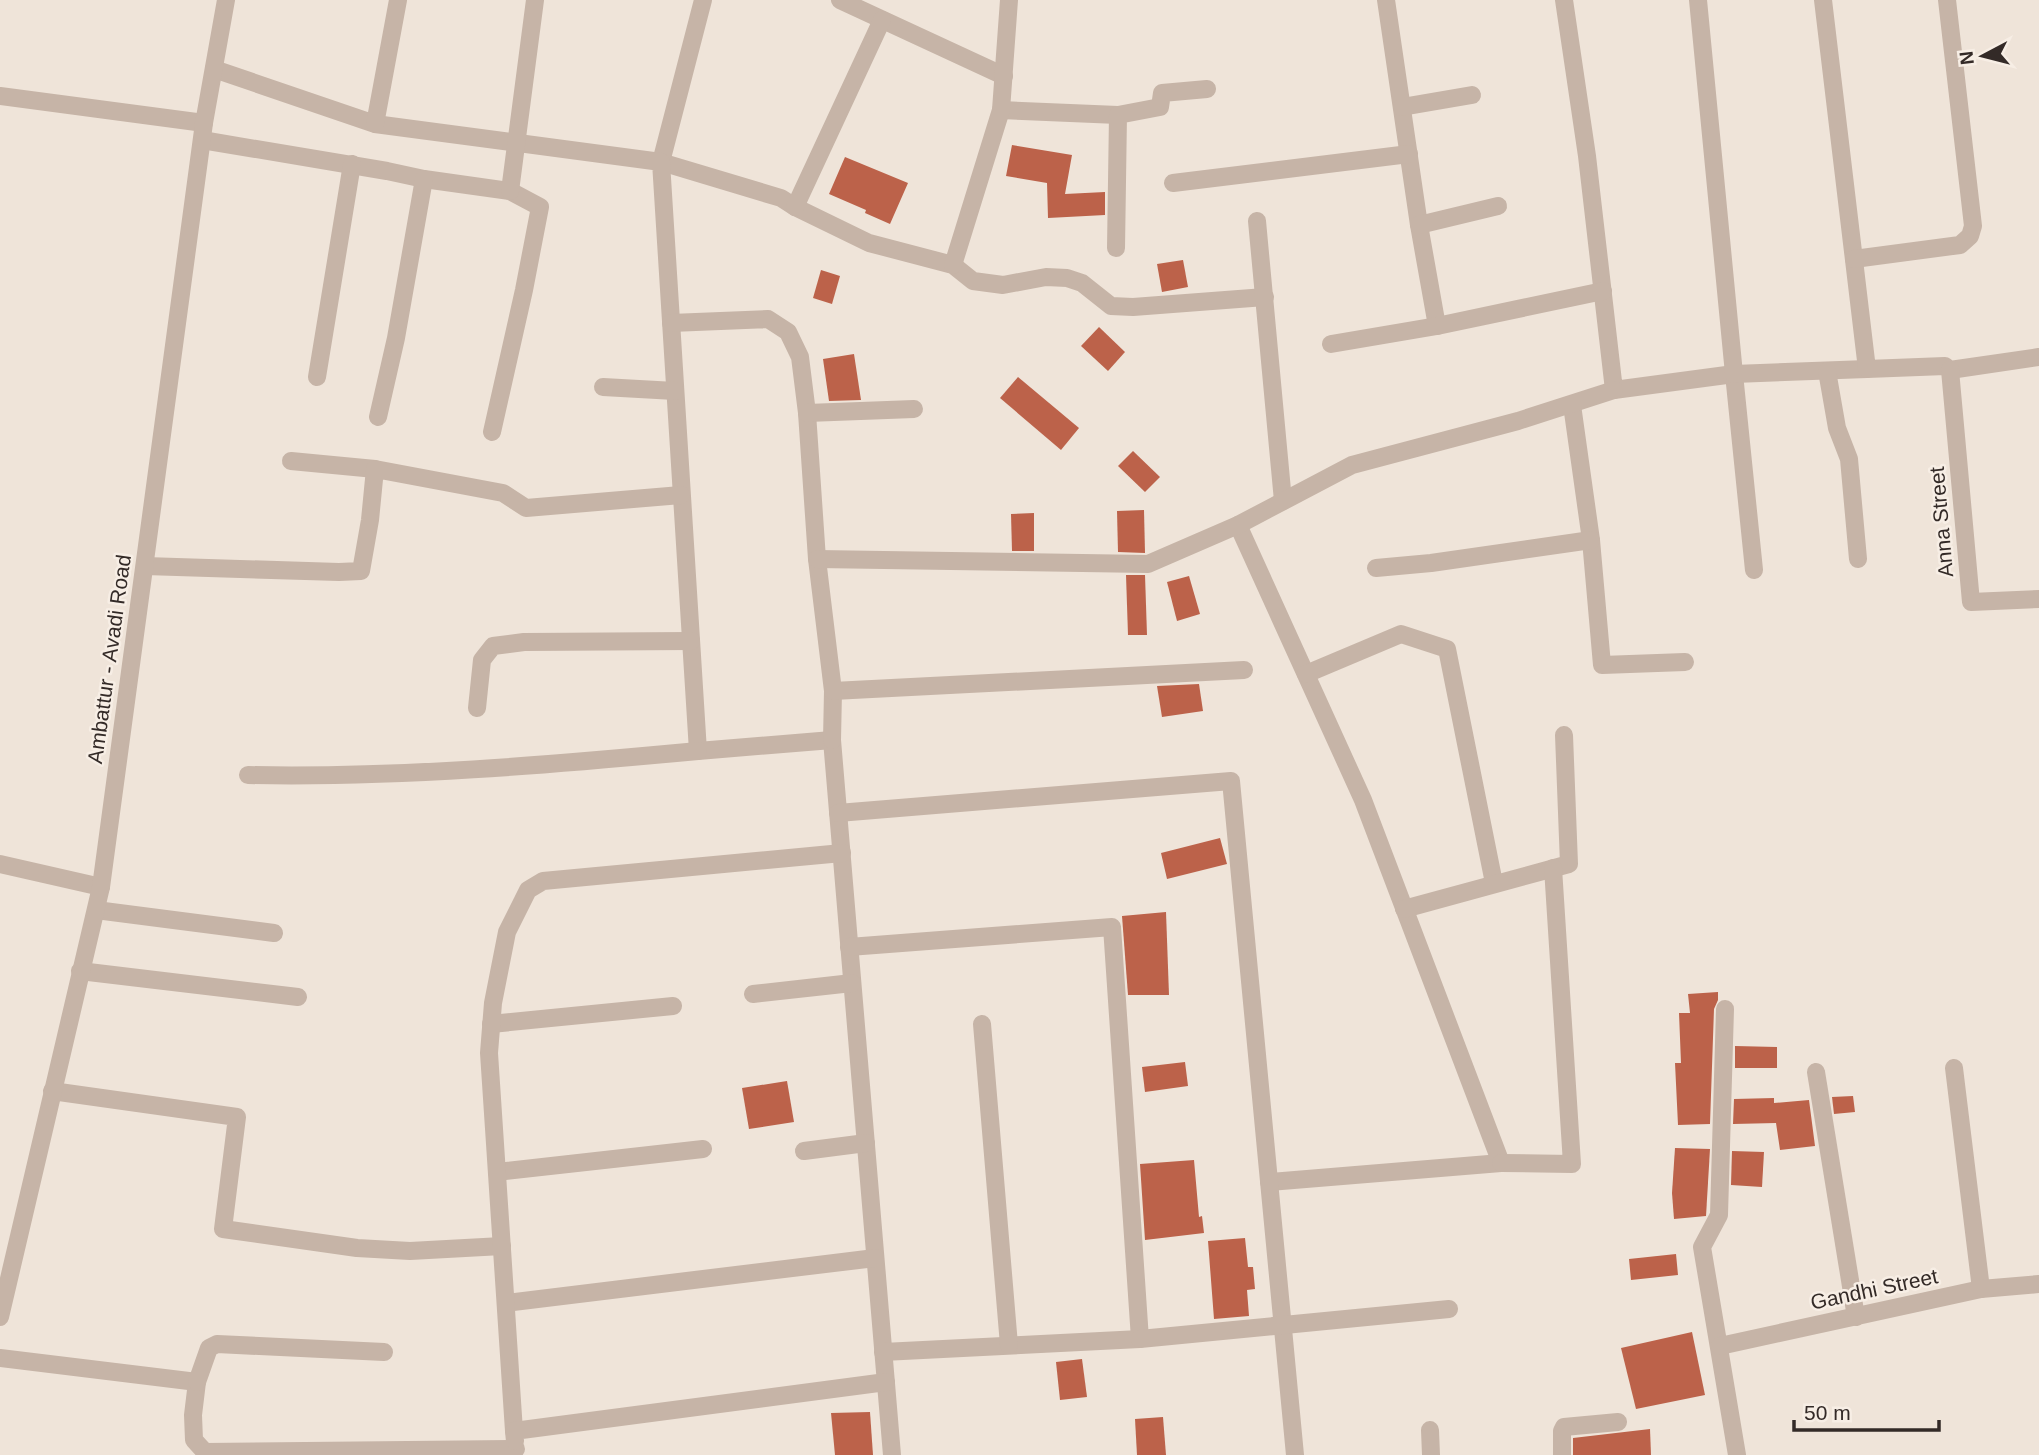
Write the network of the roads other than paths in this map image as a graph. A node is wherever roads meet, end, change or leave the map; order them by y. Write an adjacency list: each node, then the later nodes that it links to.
1 (226, 0): 13 (street, Ambattur - Avadi Road)
2 (398, 0): 21 (street)
3 (535, 0): 23 (street)
4 (703, 0): 25 (street)
5 (840, 0): 12 (street)
6 (1009, 0): 14 (street)
7 (1386, 0): 18 (street)
8 (1564, 0): 37 (street)
9 (1698, 0): 46 (street)
10 (1823, 0): 35 (street)
11 (1947, 0): 35 (street)
12 (882, 20): 14 (street); 31 (street)
13 (214, 69): 21 (street); 22 (street, Ambattur - Avadi Road)
14 (1004, 76): 19 (street)
15 (1207, 89): 20 (street)
16 (1472, 95): 18 (street)
17 (0, 96): 22 (street)
18 (1402, 107): 24 (street)
19 (1001, 110): 20 (street); 36 (street)
20 (1118, 115): 34 (street)
21 (374, 124): 23 (street)
22 (203, 131): 26 (street); 64 (street, Ambattur - Avadi Road)
23 (516, 143): 25 (street); 29 (street)
24 (1409, 154): 28 (street); 33 (street)
25 (661, 162): 31 (street); 39 (street)
26 (352, 164): 27 (street); 47 (street)
27 (424, 179): 29 (street); 54 (street)
28 (1173, 183)
29 (510, 191): 55 (street)
30 (1498, 206): 33 (street)
31 (795, 207): 36 (street)
32 (1257, 221): 38 (street)
33 (1419, 225): 40 (street)
34 (1116, 248)
35 (1854, 259): 43 (street)
36 (953, 265): 38 (street)
37 (1603, 291): 40 (street); 49 (street)
38 (1265, 297): 59 (street)
39 (671, 323): 50 (street); 53 (street)
40 (1437, 326): 41 (street)
41 (1331, 344)
42 (2039, 356): 44 (street)
43 (1867, 369): 44 (street); 45 (street)
44 (1950, 370): 67 (street, Anna Street)
45 (1827, 371): 46 (street); 63 (street)
46 (1734, 374): 49 (street); 66 (street)
47 (317, 377)
48 (603, 387): 50 (street)
49 (1614, 390): 51 (street)
50 (675, 391): 58 (street)
51 (1572, 405): 59 (street); 61 (street)
52 (914, 409): 53 (street)
53 (807, 413): 62 (street)
54 (378, 417)
55 (492, 432)
56 (290, 461): 57 (street)
57 (375, 469): 58 (street); 64 (street)
58 (681, 495): 68 (street)
59 (1283, 501): 60 (street)
60 (1238, 525): 62 (street); 71 (street)
61 (1591, 540): 65 (street); 69 (street)
62 (817, 559): 72 (street)
63 (1858, 559)
64 (145, 566): 83 (street, Ambattur - Avadi Road)
65 (1376, 568)
66 (1754, 570)
67 (2039, 599)
68 (691, 641): 73 (street); 76 (street)
69 (1685, 662)
70 (1244, 670): 72 (street)
71 (1306, 674): 82 (street); 84 (street)
72 (833, 691): 75 (street)
73 (477, 708)
74 (1564, 735): 81 (street)
75 (832, 740): 76 (street); 78 (street)
76 (698, 751): 77 (street)
77 (248, 775)
78 (838, 813): 79 (street); 104 (street)
79 (842, 853): 87 (street); 94 (street)
80 (0, 864): 83 (street)
81 (1553, 868): 82 (street); 102 (street)
82 (1494, 883): 84 (street)
83 (101, 887): 85 (street, Ambattur - Avadi Road)
84 (1404, 909): 102 (street)
85 (96, 910): 86 (street); 88 (street, Ambattur - Avadi Road)
86 (274, 933)
87 (849, 947): 89 (street); 114 (street)
88 (80, 971): 91 (street); 98 (street, Ambattur - Avadi Road)
89 (852, 983): 90 (street); 99 (street)
90 (753, 994)
91 (298, 997)
92 (673, 1006): 94 (street)
93 (1725, 1009): 116 (street)
94 (491, 1024): 103 (street)
95 (982, 1024): 115 (street)
96 (1954, 1068): 108 (street)
97 (1816, 1072): 112 (street)
98 (52, 1091): 105 (street); 111 (street, Ambattur - Avadi Road)
99 (866, 1143): 101 (street); 106 (street)
100 (703, 1149): 103 (street)
101 (804, 1152)
102 (1501, 1163): 104 (street)
103 (497, 1172): 105 (street)
104 (1269, 1182): 113 (street)
105 (502, 1246): 109 (street)
106 (876, 1258): 109 (street); 118 (street)
107 (2039, 1284): 108 (street, Gandhi Street)
108 (1981, 1289): 112 (street, Gandhi Street)
109 (506, 1304): 124 (street)
110 (1449, 1309): 113 (street)
111 (0, 1317)
112 (1856, 1317): 116 (street, Gandhi Street)
113 (1283, 1323): 114 (street); 127 (street)
114 (1140, 1339): 115 (street)
115 (1009, 1345): 118 (street)
116 (1720, 1346): 130 (street)
117 (384, 1352): 120 (street)
118 (883, 1352): 121 (street)
119 (0, 1358): 120 (street)
120 (197, 1382): 124 (street)
121 (886, 1382): 124 (street); 125 (street)
122 (1618, 1422): 129 (street)
123 (1430, 1430): 128 (street)
124 (516, 1445)
125 (892, 1455)
126 (1286, 1455): 127 (street)
127 (1295, 1455)
128 (1431, 1455)
129 (1562, 1455)
130 (1737, 1455)

